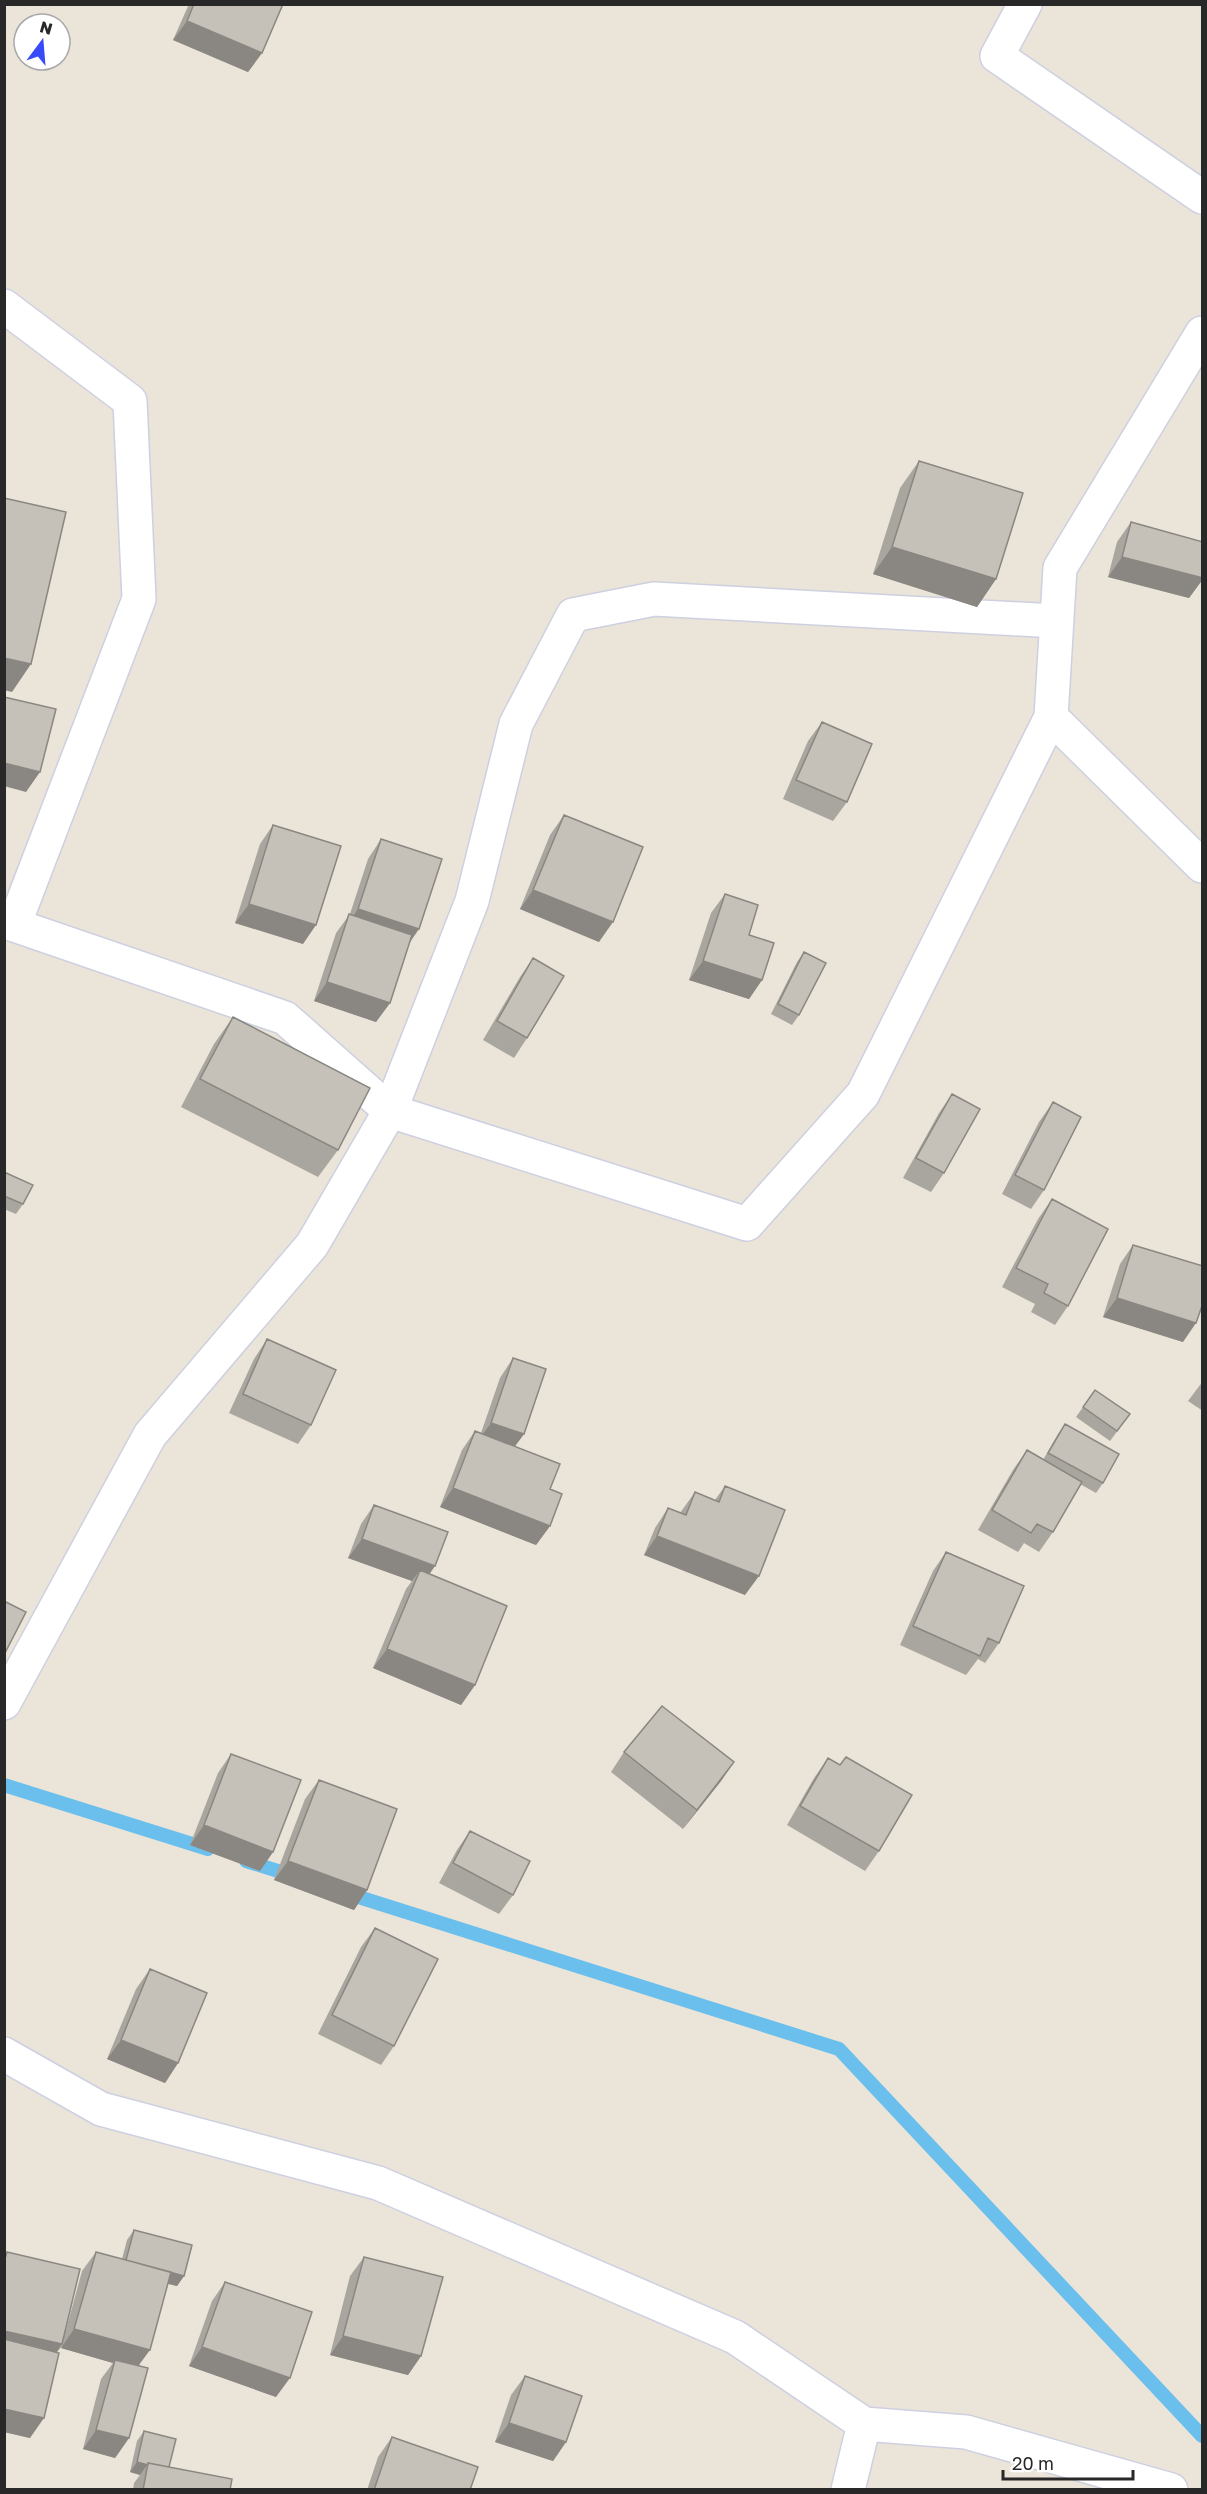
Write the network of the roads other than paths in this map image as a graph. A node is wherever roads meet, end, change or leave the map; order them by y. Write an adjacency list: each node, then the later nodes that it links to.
1 (1025, 4): 2 (street)
2 (1203, 197)
3 (4, 306): 8 (street)
4 (1203, 333): 5 (street)
5 (1056, 621): 6 (street); 8 (street)
6 (1051, 717): 7 (street); 8 (street)
7 (1203, 866)
8 (390, 1111): 9 (street)
9 (4, 1703)
10 (4, 2054): 11 (street)
11 (864, 2424): 12 (street); 13 (street)
12 (848, 2490)
13 (1171, 2490)

